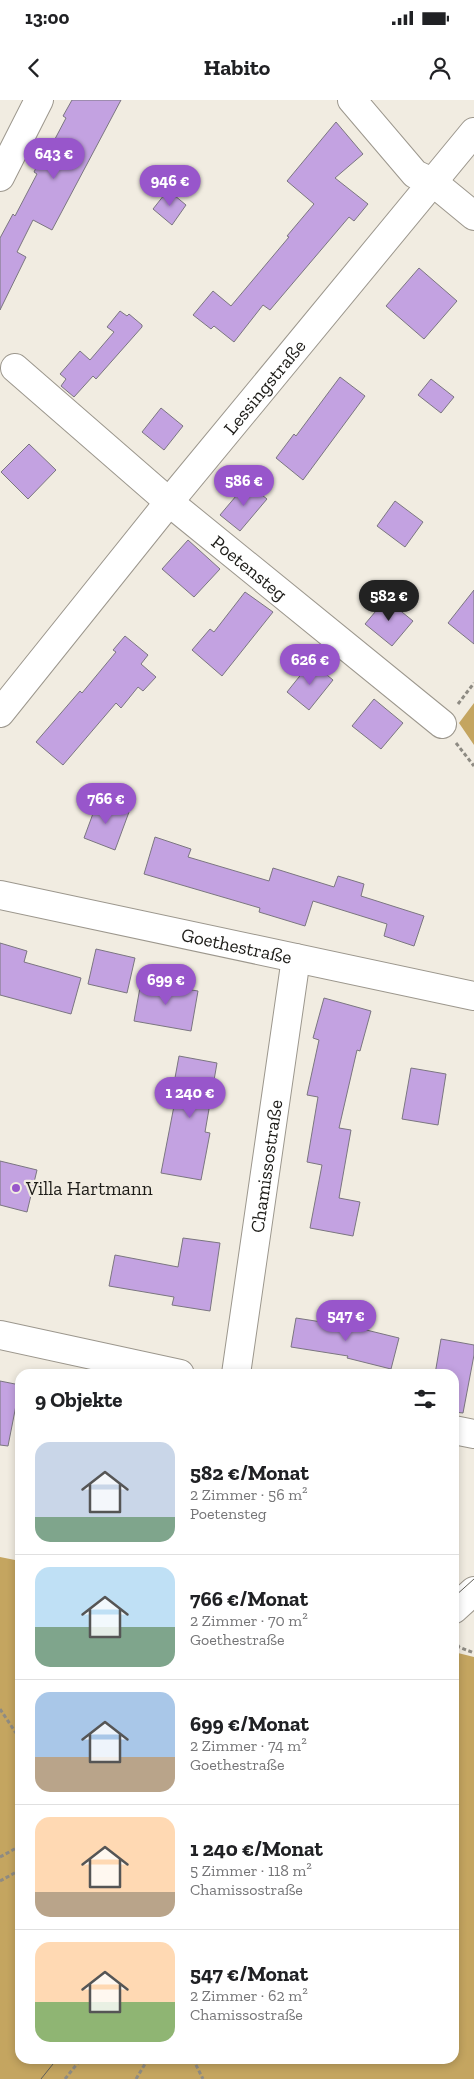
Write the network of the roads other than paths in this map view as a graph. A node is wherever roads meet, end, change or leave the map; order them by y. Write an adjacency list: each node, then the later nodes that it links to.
1 (39, 100): 4 (street)
2 (352, 100): 5 (street)
3 (474, 132): 5 (street, Lessingstraße)
4 (0, 177)
5 (434, 183): 6 (street); 8 (street, Lessingstraße)
6 (474, 216)
7 (15, 368): 8 (street, Poetensteg)
8 (169, 502): 9 (street, Lessingstraße); 10 (street, Poetensteg)
9 (0, 713)
10 (442, 724)
11 (0, 895): 12 (street, Goethestraße)
12 (296, 958): 13 (street, Goethestraße); 16 (street, Chamissostraße)
13 (474, 996)
14 (0, 1335): 15 (street)
15 (157, 1369)
16 (237, 1369)
17 (459, 1431): 18 (street)
18 (474, 1434)

